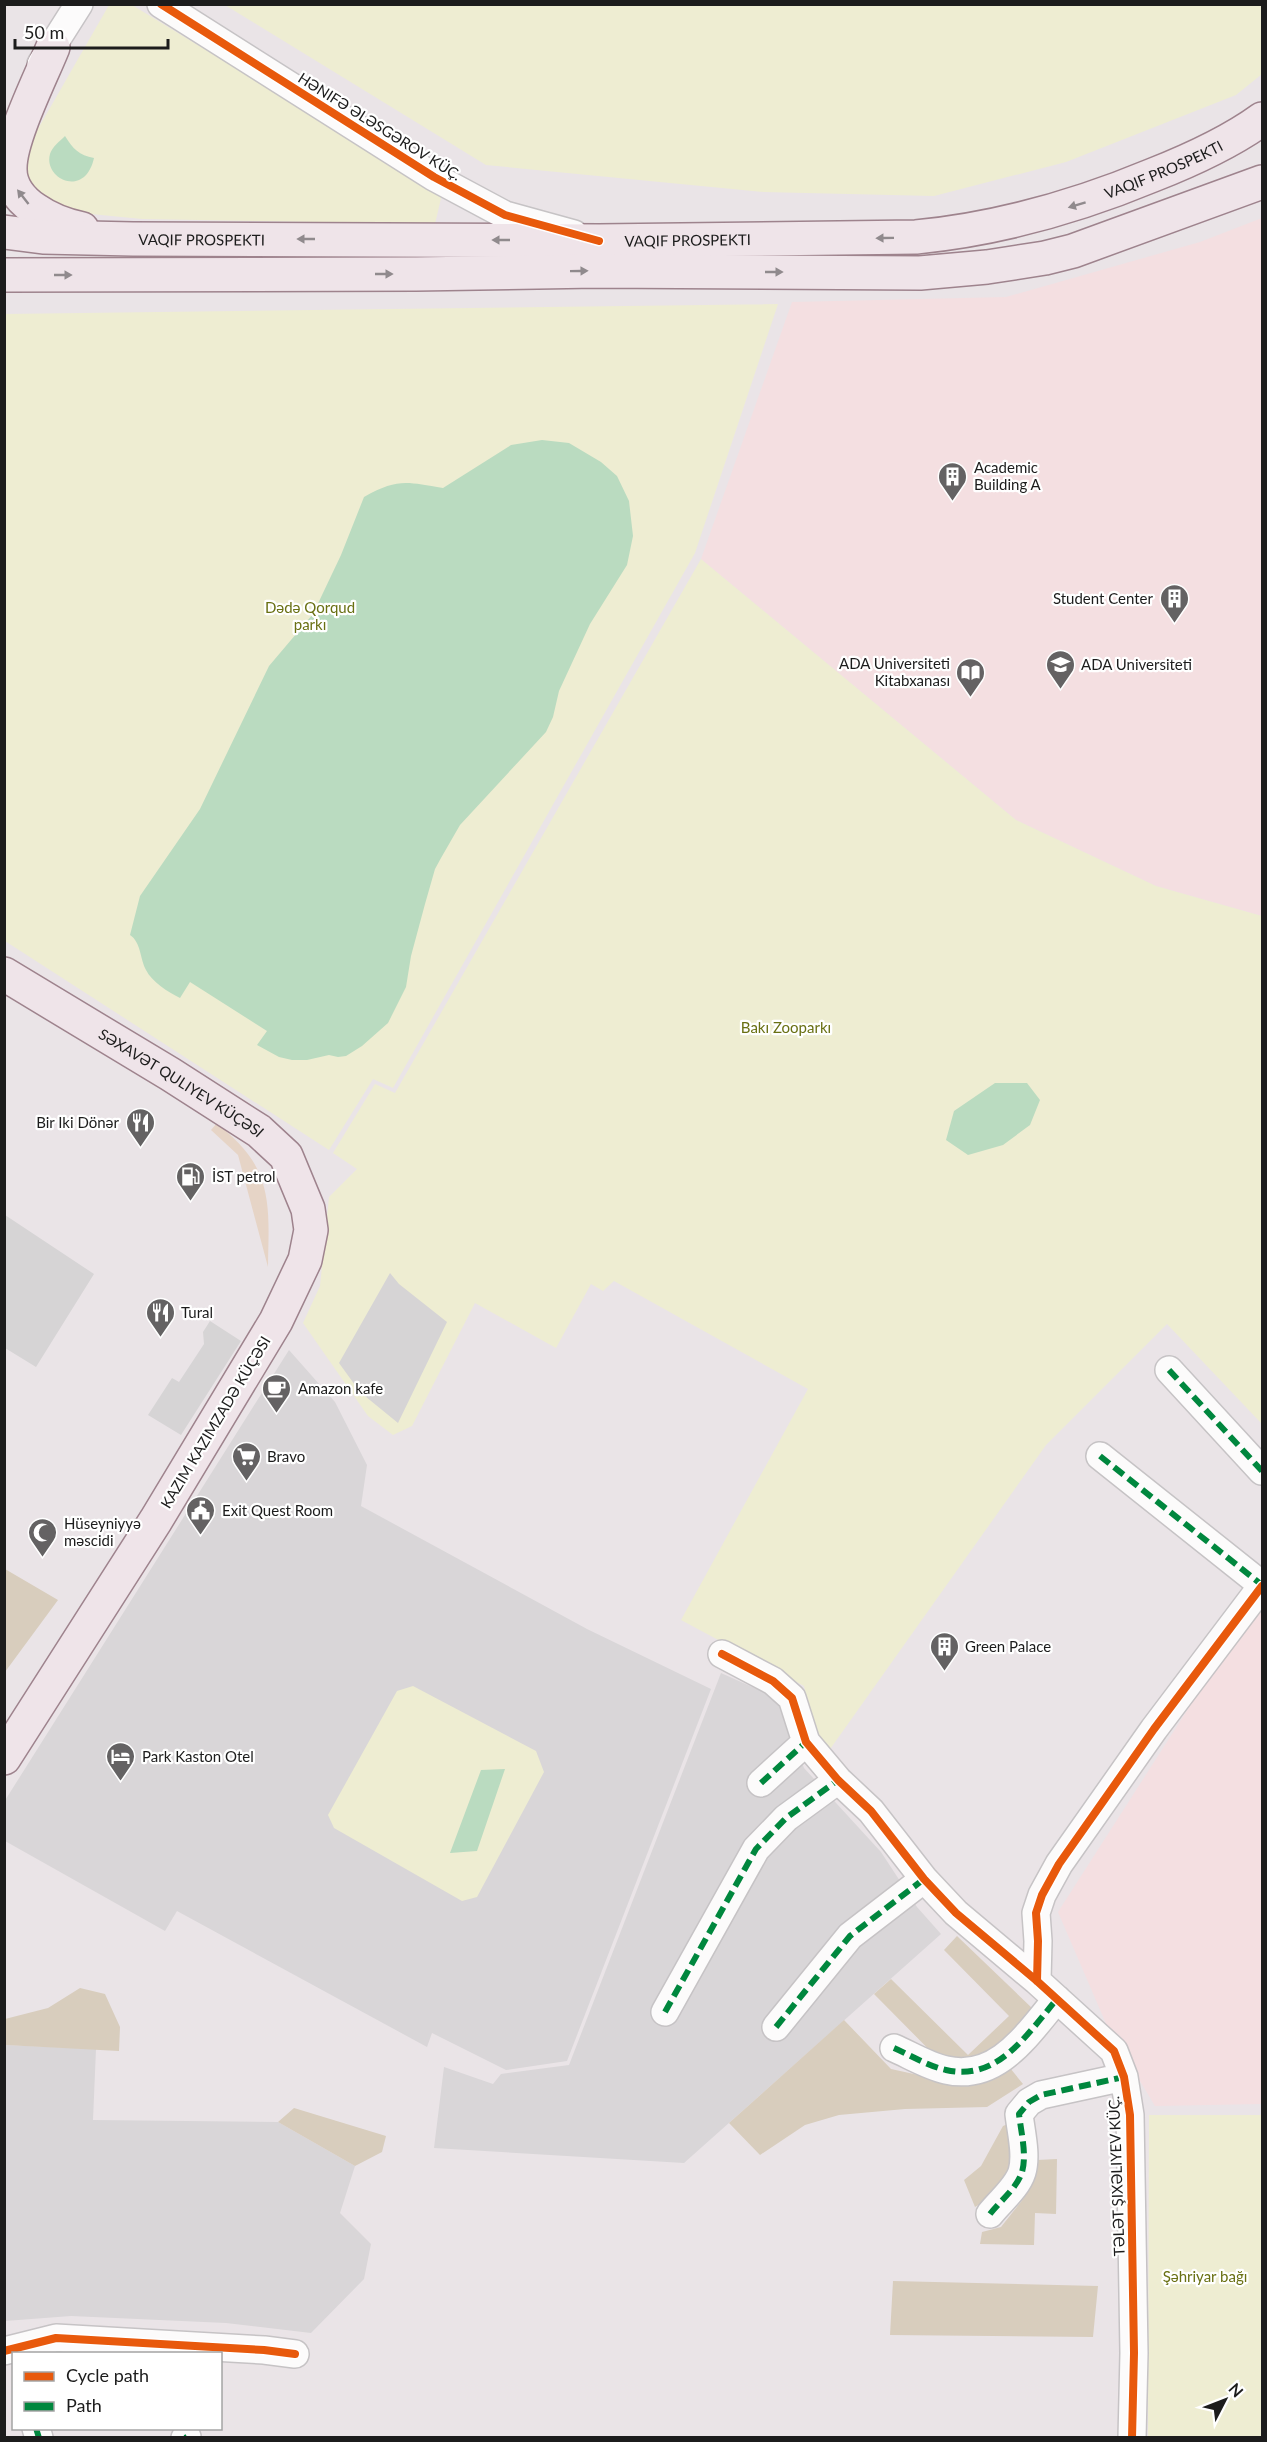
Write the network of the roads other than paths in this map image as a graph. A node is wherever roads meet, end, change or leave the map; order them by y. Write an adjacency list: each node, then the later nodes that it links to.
1 (79, 4): 3 (street)
2 (161, 4): 11 (street, HƏNIFƏ ƏLƏSGƏROV KÜÇ.)
3 (53, 47): 4 (street); 10 (main road, one-way to 3)
4 (4, 120)
5 (1257, 124): 11 (main road, VAQIF PROSPEKTI, one-way to 11)
6 (1263, 160): 8 (main road, VAQIF PROSPEKTI)
7 (1263, 182): 8 (main road, VAQIF PROSPEKTI)
8 (1143, 224): 12 (main road, VAQIF PROSPEKTI, one-way to 8)
9 (4, 232): 10 (main road, VAQIF PROSPEKTI)
10 (134, 239): 11 (main road, VAQIF PROSPEKTI, one-way to 10)
11 (599, 241)
12 (4, 275)
13 (4, 974): 20 (main road, SƏXAVƏT QULIYEV KÜÇƏSI)
14 (1169, 1370): 16 (street)
15 (1100, 1456): 17 (street)
16 (1263, 1471)
17 (1263, 1585): 24 (street)
18 (722, 1654): 19 (street)
19 (806, 1742): 21 (street); 22 (street)
20 (4, 1758)
21 (838, 1780): 23 (street); 26 (street)
22 (760, 1783)
23 (924, 1879): 24 (street); 27 (street)
24 (1037, 1981): 25 (street)
25 (1058, 1999): 28 (street); 29 (street)
26 (665, 2012)
27 (776, 2027)
28 (894, 2048)
29 (1124, 2077): 30 (street); 33 (street)
30 (990, 2214)
31 (10, 2352): 32 (street)
32 (295, 2354)
33 (1132, 2438)

